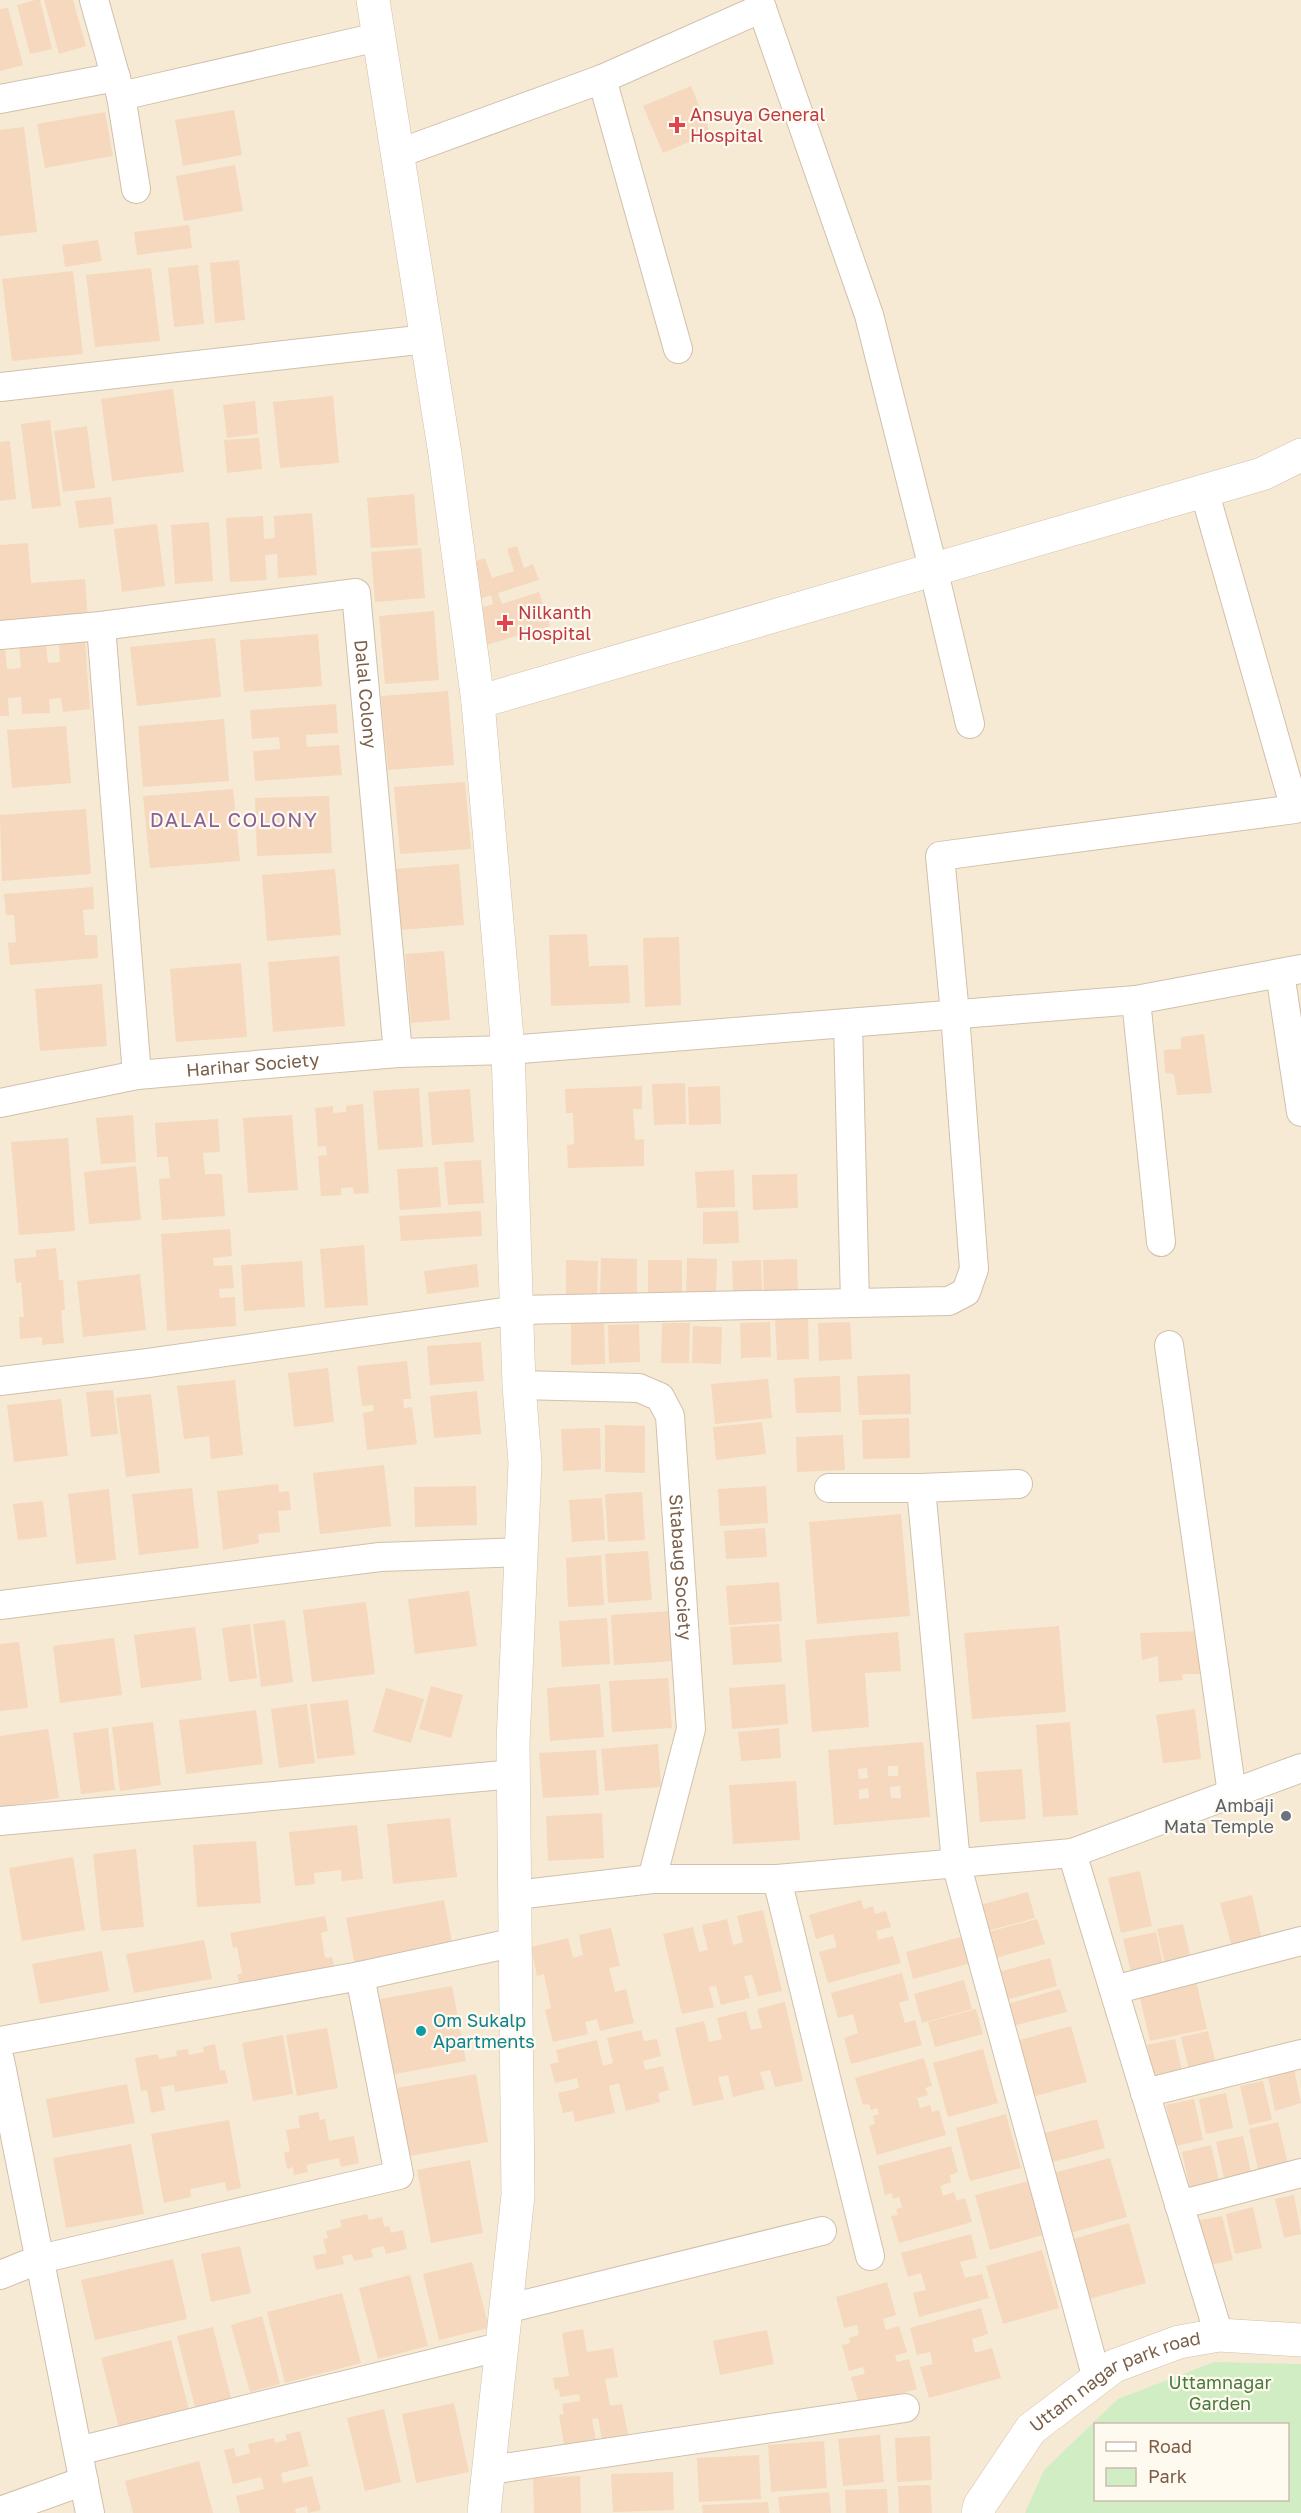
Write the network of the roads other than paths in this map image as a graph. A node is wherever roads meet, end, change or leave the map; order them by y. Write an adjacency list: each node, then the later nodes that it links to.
1 (94, 0): 6 (street)
2 (373, 0): 4 (street)
3 (760, 4): 5 (street); 15 (street)
4 (378, 37): 6 (street); 8 (street)
5 (602, 80): 8 (street); 11 (street)
6 (118, 86): 7 (street); 9 (street)
7 (0, 99)
8 (398, 154): 10 (street)
9 (136, 189)
10 (427, 339): 12 (street); 18 (street)
11 (678, 349)
12 (0, 387)
13 (1301, 455): 14 (street)
14 (1204, 490): 15 (street); 22 (street)
15 (933, 568): 18 (street); 19 (street)
16 (101, 626): 17 (street); 25 (street, Dalal Colony); 26 (street)
17 (0, 635)
18 (478, 702): 24 (street)
19 (970, 724)
20 (1291, 971): 21 (street, Harihar Society); 28 (street)
21 (1136, 1000): 22 (street, Harihar Society); 29 (street)
22 (956, 1014): 23 (street, Harihar Society); 30 (street)
23 (848, 1023): 24 (street, Harihar Society); 30 (street)
24 (508, 1050): 25 (street, Harihar Society); 31 (street)
25 (398, 1053): 26 (street, Harihar Society)
26 (137, 1075): 27 (street, Harihar Society)
27 (0, 1103)
28 (1301, 1112)
29 (1161, 1242)
30 (855, 1303): 31 (street)
31 (518, 1310): 33 (street); 34 (street)
32 (1169, 1345): 42 (street)
33 (0, 1381)
34 (519, 1385): 38 (street); 46 (street, Sitabaug Society)
35 (1018, 1484): 37 (street)
36 (829, 1488): 37 (street)
37 (921, 1488): 45 (street)
38 (521, 1552): 39 (street); 41 (street)
39 (0, 1605)
40 (1301, 1768): 42 (street)
41 (514, 1774): 43 (street); 48 (street)
42 (1232, 1794): 44 (street)
43 (0, 1821)
44 (1072, 1853): 45 (street); 52 (street)
45 (956, 1863): 47 (street); 67 (street)
46 (652, 1879): 47 (street); 48 (street)
47 (777, 1880): 60 (street)
48 (516, 1896): 50 (street)
49 (1301, 1941): 52 (street)
50 (516, 1942): 51 (street); 63 (street)
51 (360, 1976): 53 (street); 61 (street)
52 (1114, 1990): 56 (street)
53 (0, 2041)
54 (1301, 2054): 56 (street)
55 (0, 2060): 61 (street)
56 (1145, 2093): 58 (street)
57 (1301, 2173): 58 (street)
58 (1179, 2205): 64 (street)
59 (822, 2231): 63 (street)
60 (870, 2256)
61 (40, 2259): 62 (street); 69 (street)
62 (0, 2275)
63 (506, 2309): 66 (street)
64 (1219, 2336): 65 (street, Uttam nagar park road); 67 (street, Uttam nagar park road)
65 (1301, 2340)
66 (503, 2346): 69 (street); 70 (street)
67 (1097, 2379): 75 (street, Uttam nagar park road)
68 (905, 2408): 70 (street)
69 (78, 2451): 71 (street)
70 (490, 2470): 74 (street)
71 (84, 2481): 72 (street); 73 (street)
72 (0, 2511)
73 (90, 2513)
74 (484, 2513)
75 (978, 2513)

